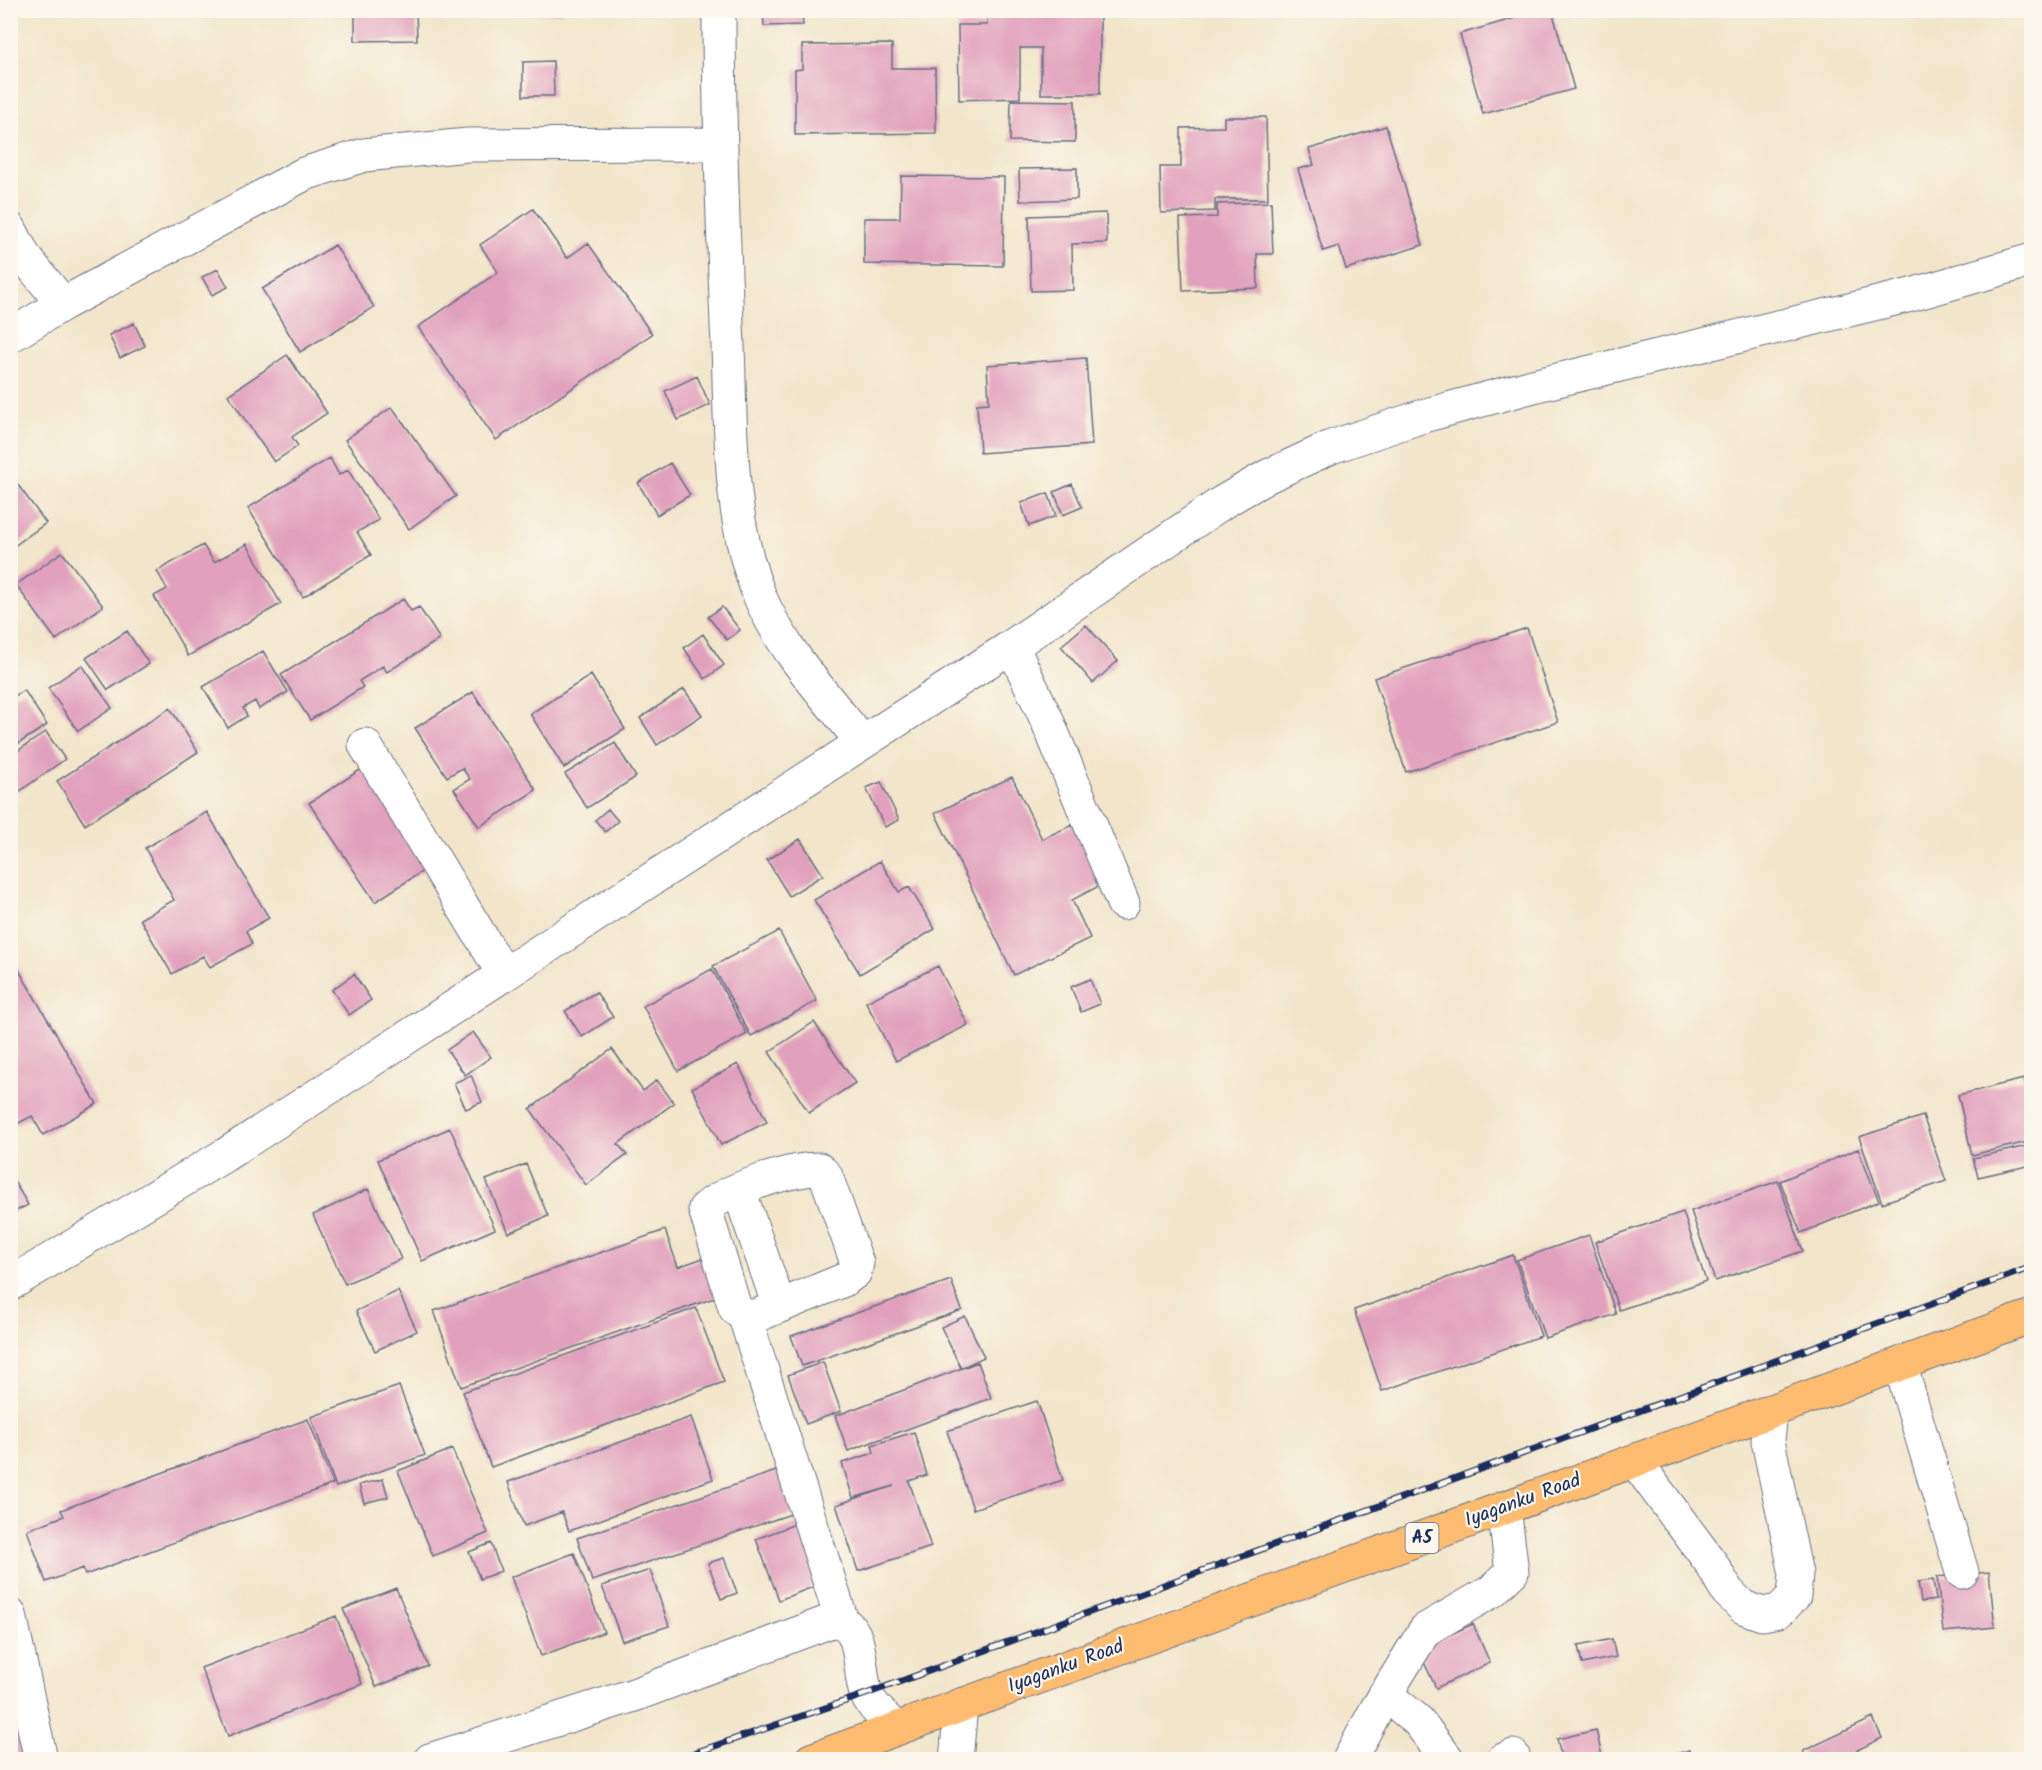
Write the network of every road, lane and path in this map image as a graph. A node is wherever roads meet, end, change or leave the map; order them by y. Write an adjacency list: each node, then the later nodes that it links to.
1 (719, 10): 2 (street)
2 (719, 144): 5 (street); 8 (street)
3 (10, 230): 5 (street)
4 (2031, 260): 7 (street)
5 (63, 303): 6 (street)
6 (10, 336)
7 (1012, 646): 8 (street); 10 (street)
8 (862, 742): 11 (street)
9 (365, 745): 11 (street)
10 (1123, 903)
11 (504, 973): 13 (street)
12 (739, 1191): 14 (street); 14 (street); 16 (street)
13 (10, 1284)
14 (779, 1306): 16 (street)
15 (2031, 1316): 17 (highway, Iyaganku Road / A5)
16 (745, 1317): 23 (street)
17 (1900, 1364): 18 (highway, Iyaganku Road / A5); 21 (street)
18 (1771, 1411): 19 (highway, Iyaganku Road / A5); 19 (street)
19 (1635, 1461): 20 (highway, Iyaganku Road / A5)
20 (1504, 1508): 24 (street); 25 (highway, Iyaganku Road / A5)
21 (1962, 1572)
22 (10, 1615): 27 (street)
23 (842, 1621): 26 (street); 28 (street)
24 (1385, 1694): 31 (street); 32 (street)
25 (961, 1705): 26 (highway, Iyaganku Road / A5); 30 (street)
26 (896, 1729): 29 (highway, Iyaganku Road / A5)
27 (41, 1760)
28 (430, 1760)
29 (812, 1760)
30 (956, 1760)
31 (1349, 1760)
32 (1448, 1760)

